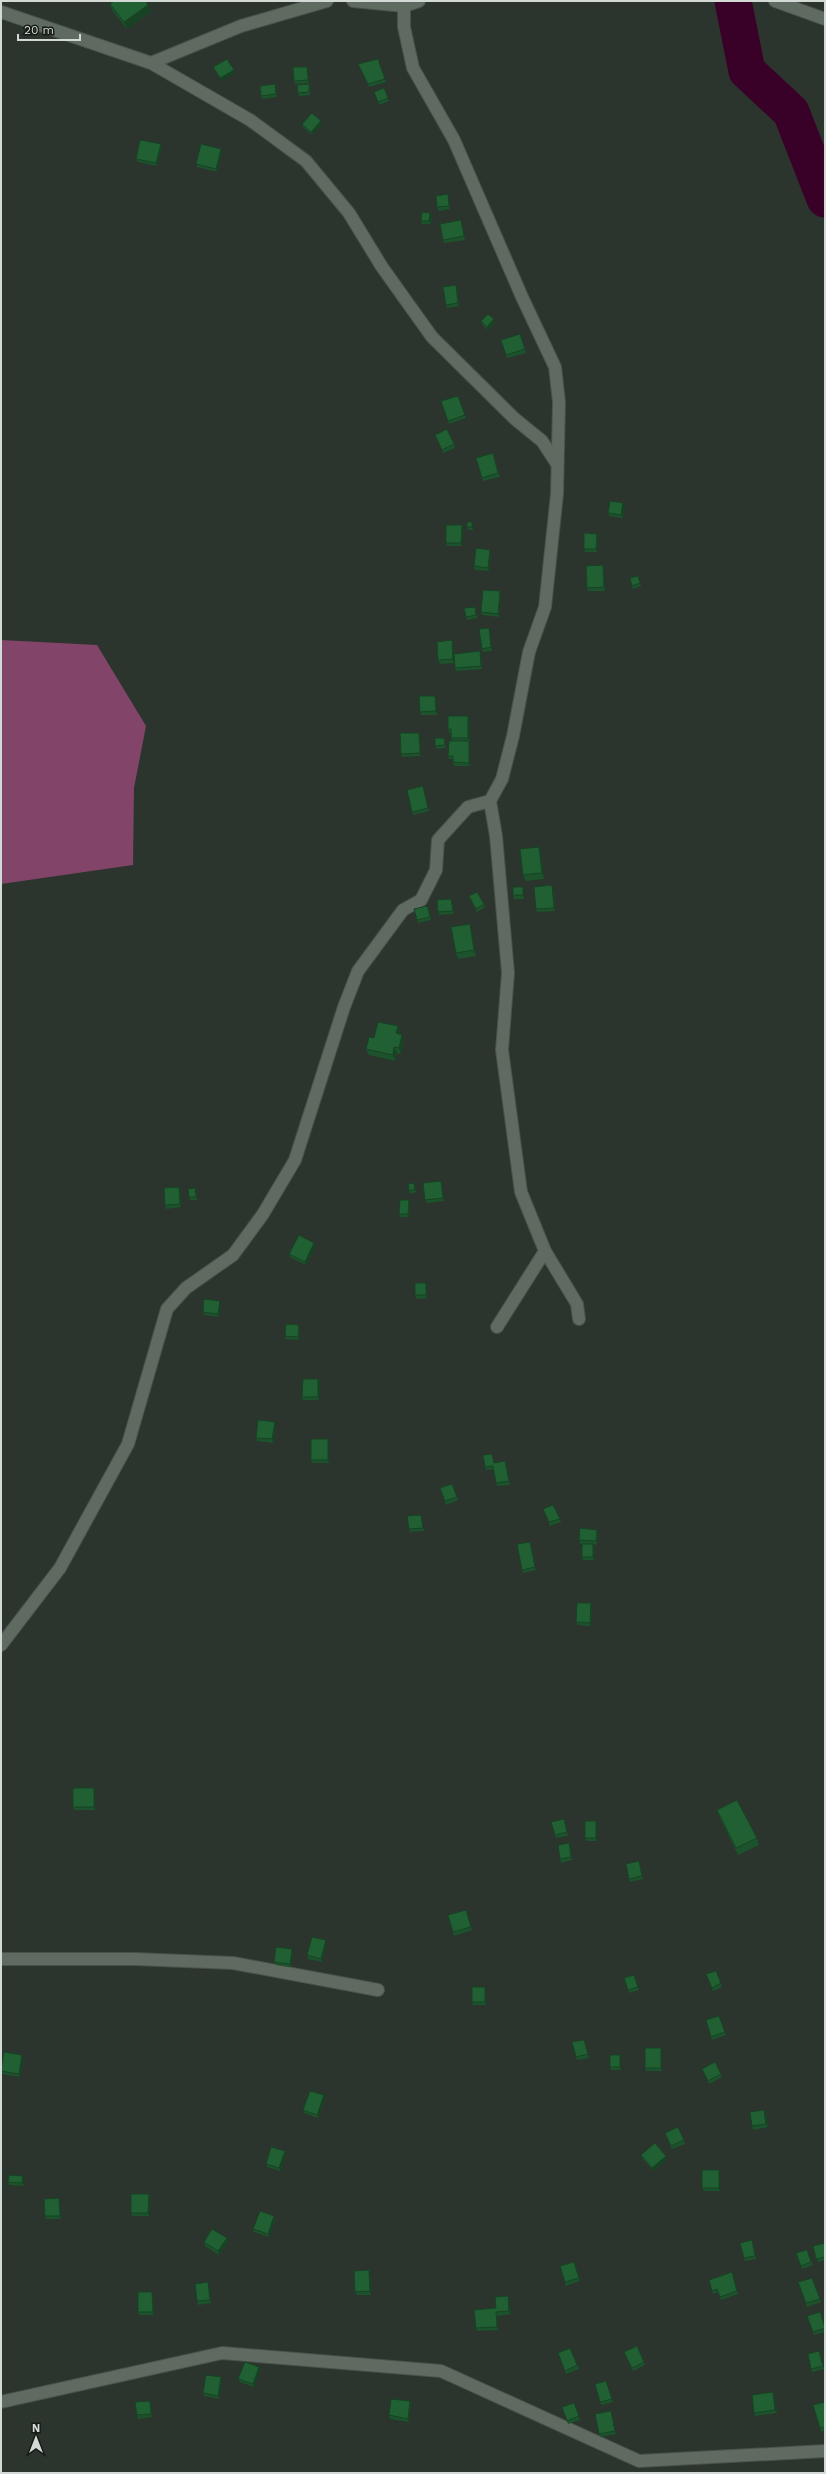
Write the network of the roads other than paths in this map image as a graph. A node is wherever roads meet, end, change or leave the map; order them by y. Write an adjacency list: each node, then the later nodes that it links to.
1 (327, 1): 8 (street)
2 (353, 1): 5 (street)
3 (419, 1): 5 (street)
4 (775, 1): 7 (street)
5 (404, 6): 9 (street)
6 (1, 12): 8 (street)
7 (825, 19)
8 (151, 63): 9 (street)
9 (557, 464): 10 (street)
10 (490, 801): 11 (street); 14 (street)
11 (545, 1251): 12 (street); 13 (street)
12 (579, 1319)
13 (498, 1328)
14 (1, 1645)
15 (1, 1959): 16 (street)
16 (378, 1990)
17 (1, 2402): 18 (street)
18 (825, 2451)

